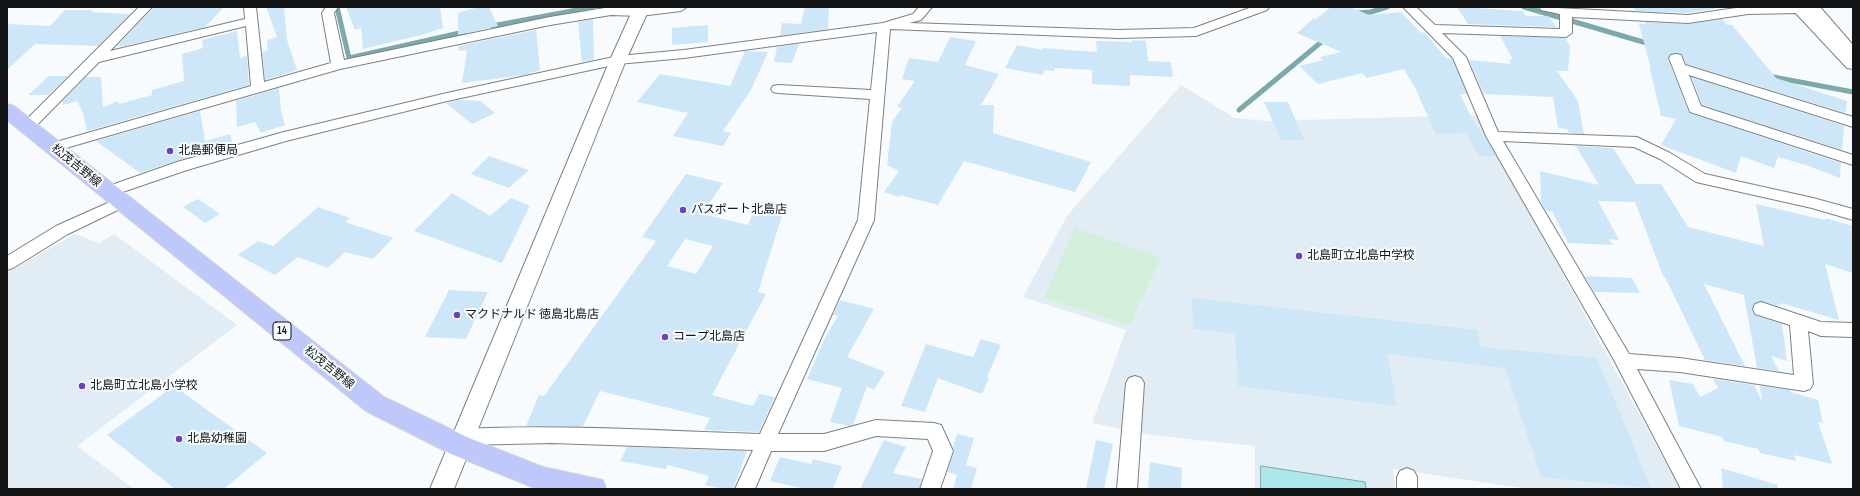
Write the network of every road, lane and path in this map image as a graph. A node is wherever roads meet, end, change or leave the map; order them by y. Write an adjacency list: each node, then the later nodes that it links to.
1 (146, 7): 18 (street)
2 (250, 7): 14 (street)
3 (332, 7): 21 (street)
4 (681, 7): 10 (street)
5 (926, 7): 15 (street)
6 (1409, 7): 16 (street)
7 (1545, 7): 12 (street)
8 (1686, 7): 13 (street)
9 (1260, 8): 15 (street)
10 (641, 9): 19 (street); 21 (street)
11 (1807, 9): 13 (street); 17 (street); 20 (street)
12 (1566, 12): 13 (street); 16 (street)
13 (1694, 18)
14 (252, 21): 18 (street); 22 (street)
15 (884, 26): 19 (street); 24 (street)
16 (1430, 29): 27 (street)
17 (1853, 53)
18 (94, 59): 25 (street)
19 (618, 60): 30 (street); 39 (street)
20 (1853, 64)
21 (338, 65): 22 (street)
22 (258, 89): 28 (street)
23 (778, 89): 24 (street)
24 (878, 95): 38 (street)
25 (14, 118): 28 (main road, 松茂吉野線 / 14)
26 (1853, 122): 29 (street)
27 (1493, 136): 31 (street); 36 (street)
28 (54, 147): 30 (main road, 松茂吉野線 / 14)
29 (1853, 160)
30 (115, 197): 32 (street); 39 (main road, 松茂吉野線 / 14)
31 (1853, 215)
32 (7, 264)
33 (1761, 309): 34 (street)
34 (1798, 321): 35 (street); 36 (street)
35 (1853, 330)
36 (1623, 361): 45 (street)
37 (1135, 383): 44 (street)
38 (766, 441): 39 (street); 42 (street); 43 (street)
39 (461, 442): 40 (street); 41 (main road, 松茂吉野線 / 14)
40 (442, 489)
41 (593, 489)
42 (745, 489)
43 (930, 489)
44 (1127, 489)
45 (1691, 489)

